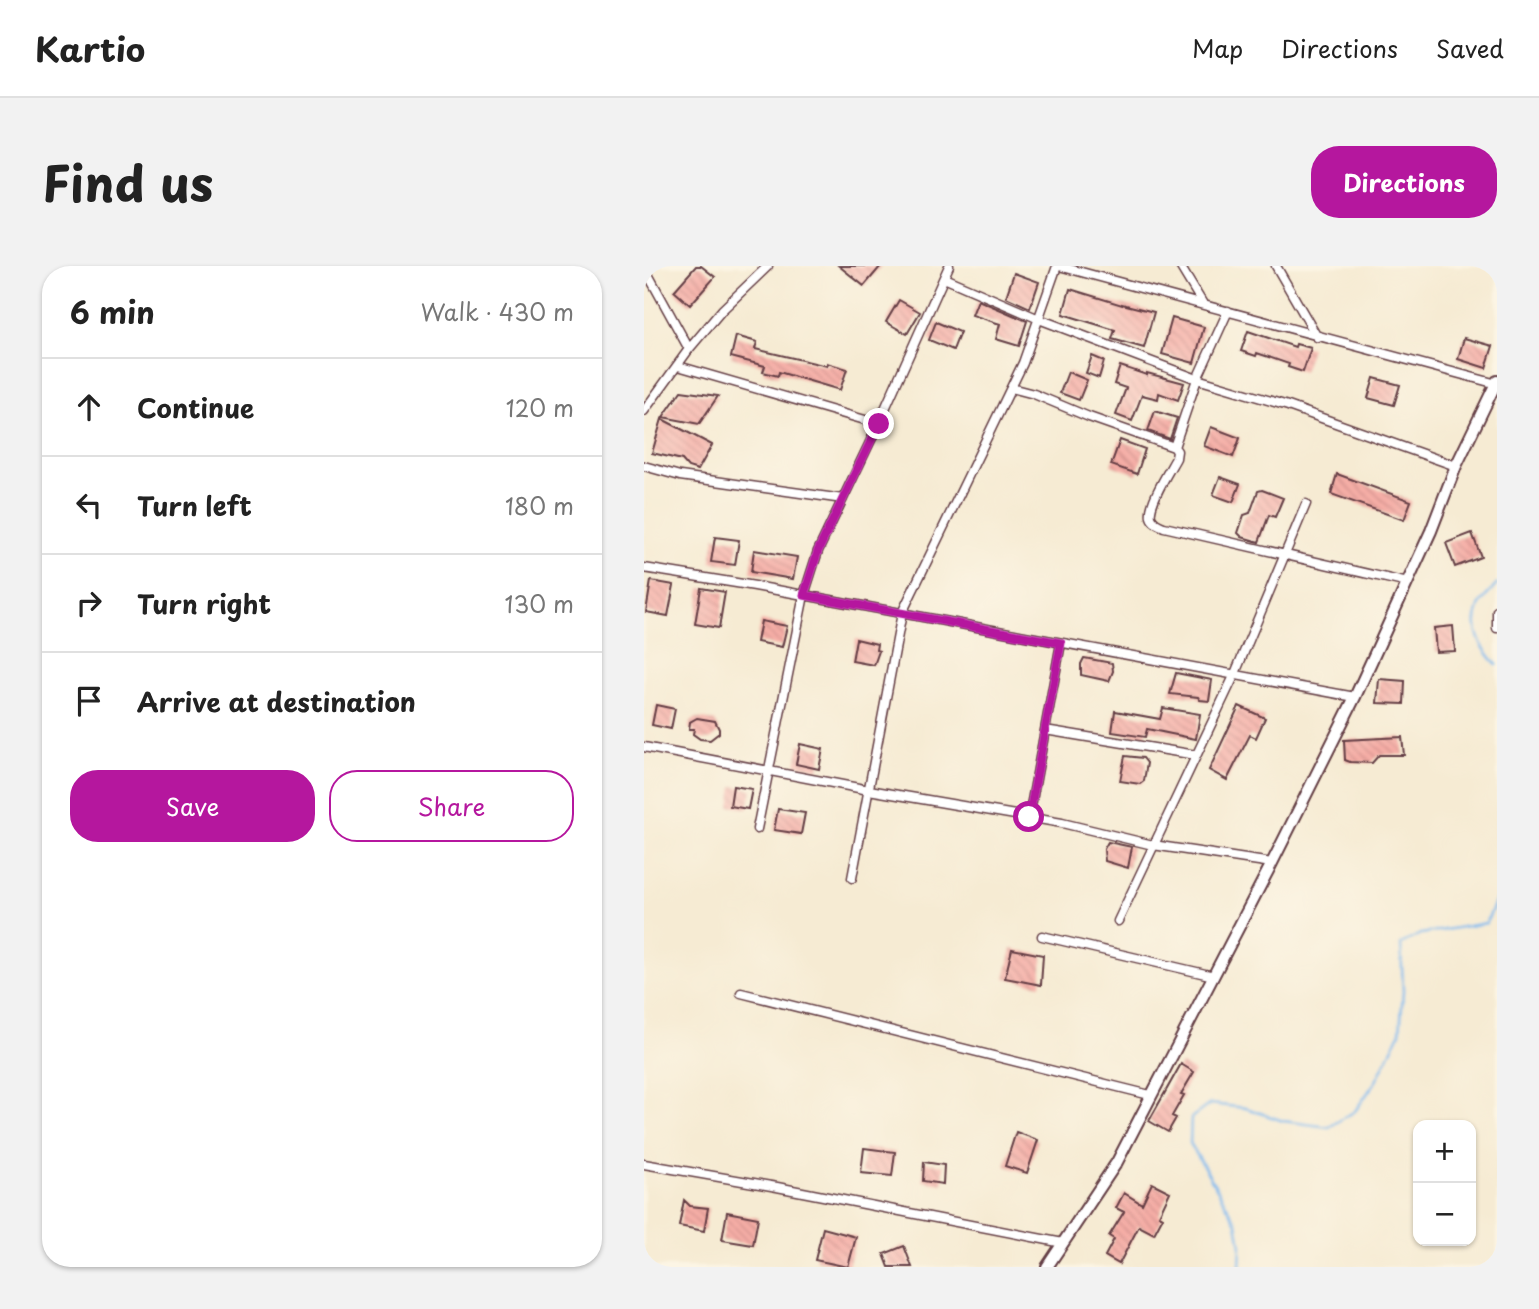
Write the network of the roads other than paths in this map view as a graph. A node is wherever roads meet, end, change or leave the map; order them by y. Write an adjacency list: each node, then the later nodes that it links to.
1 (768, 266): 13 (street)
2 (948, 266): 8 (street)
3 (1058, 266): 7 (street); 11 (street)
4 (1180, 266): 9 (street)
5 (1276, 266): 12 (street)
6 (644, 267): 13 (street)
7 (1084, 269): 9 (street)
8 (944, 278): 11 (street); 19 (street)
9 (1203, 304): 10 (street)
10 (1228, 311): 12 (street); 15 (street)
11 (1039, 319): 15 (street); 17 (street)
12 (1317, 337): 16 (street)
13 (689, 349): 14 (street)
14 (678, 366): 18 (street); 19 (street)
15 (1197, 379): 20 (street); 22 (street)
16 (1497, 382): 22 (street)
17 (1012, 388): 20 (street); 30 (street)
18 (644, 411)
19 (879, 424): 23 (street)
20 (1174, 447): 25 (street)
21 (644, 466): 23 (street)
22 (1456, 466): 27 (street)
23 (843, 499): 28 (street)
24 (1306, 504): 25 (street)
25 (1283, 556): 27 (street); 33 (street)
26 (644, 568): 28 (street)
27 (1408, 583): 34 (street)
28 (804, 595): 30 (street); 38 (street)
29 (1497, 611): 31 (street)
30 (902, 613): 32 (street); 39 (street)
31 (1497, 628)
32 (1061, 643): 33 (street); 35 (street)
33 (1234, 676): 34 (street); 37 (street)
34 (1355, 697): 43 (street)
35 (1045, 730): 37 (street); 40 (street)
36 (644, 747): 38 (street)
37 (1196, 755): 42 (street)
38 (769, 771): 39 (street); 41 (street)
39 (869, 790): 40 (street); 44 (street)
40 (1029, 817): 42 (street)
41 (757, 829)
42 (1153, 845): 43 (street); 45 (street)
43 (1272, 863): 47 (street)
44 (852, 878)
45 (1118, 921)
46 (1042, 936): 47 (street)
47 (1214, 976): 49 (street)
48 (741, 992): 49 (street)
49 (1150, 1095): 51 (street)
50 (644, 1164): 51 (street)
51 (1063, 1243): 52 (street)
52 (1047, 1267)

